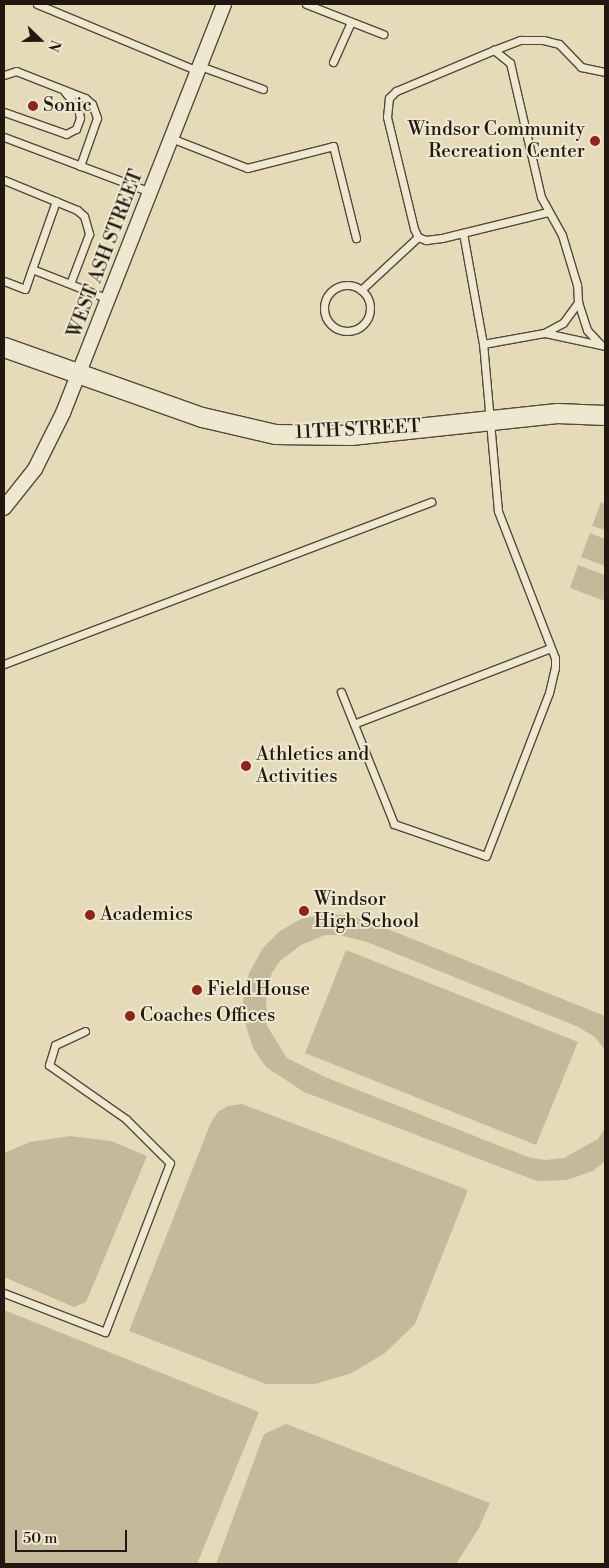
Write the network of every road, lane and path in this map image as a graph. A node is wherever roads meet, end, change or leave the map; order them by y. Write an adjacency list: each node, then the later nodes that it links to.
1 (37, 4): 8 (lane)
2 (224, 4): 8 (street, WEST ASH STREET)
3 (306, 4): 4 (lane)
4 (351, 22): 5 (lane); 7 (lane)
5 (382, 34)
6 (494, 50): 9 (lane); 20 (lane); 22 (lane)
7 (333, 62)
8 (199, 69): 12 (lane); 15 (street, WEST ASH STREET)
9 (605, 72)
10 (4, 75): 11 (lane)
11 (62, 89): 13 (lane); 16 (lane)
12 (262, 89)
13 (4, 112)
14 (4, 137): 16 (lane)
15 (172, 138): 18 (street, WEST ASH STREET); 23 (lane)
16 (80, 166): 18 (lane)
17 (4, 180): 19 (lane)
18 (150, 192): 28 (street, WEST ASH STREET)
19 (56, 201): 24 (lane); 26 (lane)
20 (548, 212): 21 (lane); 29 (lane)
21 (464, 233): 22 (lane); 31 (lane)
22 (418, 237): 27 (lane)
23 (356, 238)
24 (32, 270): 25 (lane); 26 (lane)
25 (4, 281)
26 (70, 284): 28 (lane)
27 (361, 290): 27 (lane)
28 (108, 299): 34 (street, WEST ASH STREET)
29 (578, 302): 30 (lane); 32 (lane)
30 (544, 333): 31 (lane); 32 (lane)
31 (483, 344): 36 (lane)
32 (603, 345)
33 (4, 347): 34 (street, 11TH STREET)
34 (79, 374): 36 (street, 11TH STREET); 38 (street, WEST ASH STREET)
35 (605, 415): 36 (street, 11TH STREET)
36 (492, 418): 39 (lane)
37 (430, 502): 40 (lane)
38 (4, 508)
39 (550, 648): 42 (lane); 42 (lane)
40 (4, 664)
41 (342, 692): 42 (lane)
42 (356, 723)
43 (85, 1031): 44 (lane)
44 (4, 1293)

